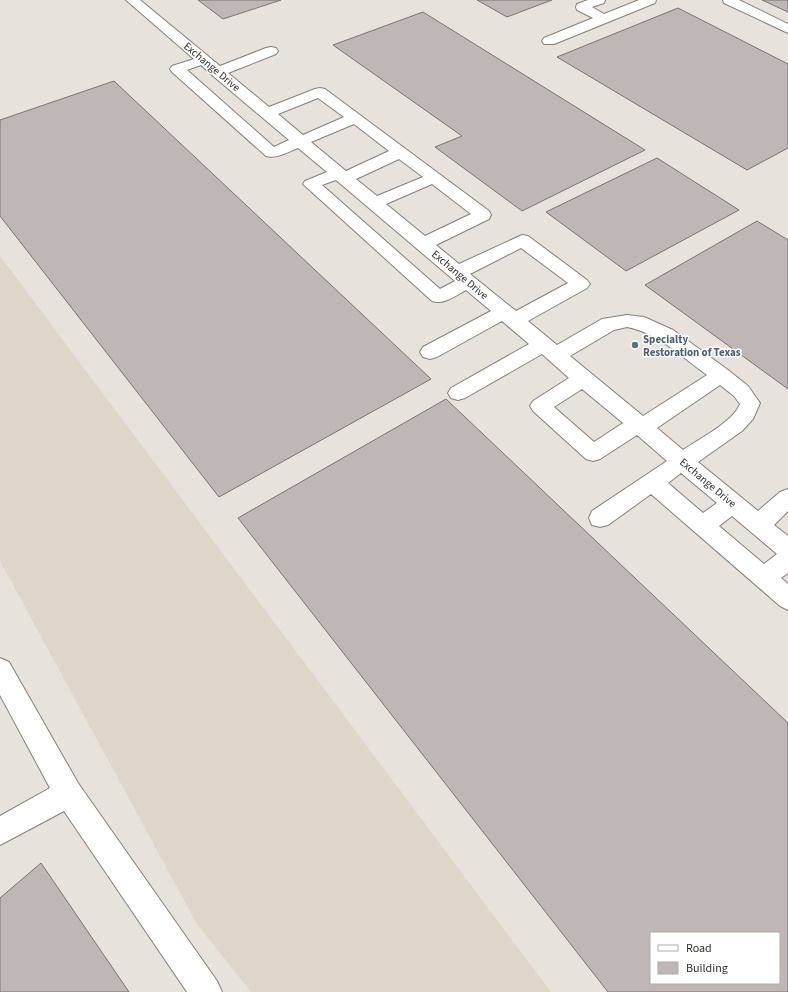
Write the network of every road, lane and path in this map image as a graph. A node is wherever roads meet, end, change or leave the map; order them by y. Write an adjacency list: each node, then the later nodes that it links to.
1 (132, 0): 9 (street, Exchange Drive)
2 (599, 0): 5 (street)
3 (650, 0): 5 (street)
4 (729, 0): 6 (street)
5 (604, 19): 7 (street)
6 (788, 29)
7 (549, 41)
8 (271, 51): 10 (street)
9 (204, 60): 10 (street, Exchange Drive); 11 (street)
10 (223, 76): 11 (street); 12 (street, Exchange Drive)
11 (202, 90): 13 (street)
12 (251, 100): 13 (street); 14 (street, Exchange Drive)
13 (224, 110): 16 (street)
14 (267, 113): 15 (street); 16 (street, Exchange Drive)
15 (356, 118): 16 (street); 17 (street)
16 (300, 142): 18 (street, Exchange Drive)
17 (400, 152): 18 (street); 19 (street)
18 (341, 175): 20 (street, Exchange Drive); 21 (street)
19 (434, 178): 20 (street); 24 (street)
20 (368, 198): 21 (street); 22 (street, Exchange Drive)
21 (334, 204): 23 (street)
22 (394, 220): 23 (street); 24 (street, Exchange Drive)
23 (365, 233): 25 (street)
24 (426, 247): 25 (street); 26 (street, Exchange Drive)
25 (400, 264): 26 (street)
26 (462, 277): 27 (street, Exchange Drive); 27 (street)
27 (509, 316): 28 (street, Exchange Drive); 29 (street)
28 (549, 350): 30 (street); 31 (street, Exchange Drive); 32 (street)
29 (430, 352)
30 (721, 375): 33 (street); 34 (street)
31 (583, 379): 33 (street, Exchange Drive); 33 (street)
32 (458, 393)
33 (640, 426): 34 (street, Exchange Drive)
34 (682, 462): 35 (street); 37 (street, Exchange Drive)
35 (652, 482): 38 (street); 39 (street)
36 (788, 498): 40 (street)
37 (733, 504): 39 (street); 40 (street, Exchange Drive)
38 (600, 518)
39 (703, 525): 43 (street)
40 (758, 525): 41 (street, Exchange Drive)
41 (788, 550)
42 (788, 559): 43 (street)
43 (764, 578): 44 (street)
44 (788, 599)
45 (0, 670): 46 (street)
46 (68, 793): 47 (street); 48 (street)
47 (0, 832)
48 (206, 992)

